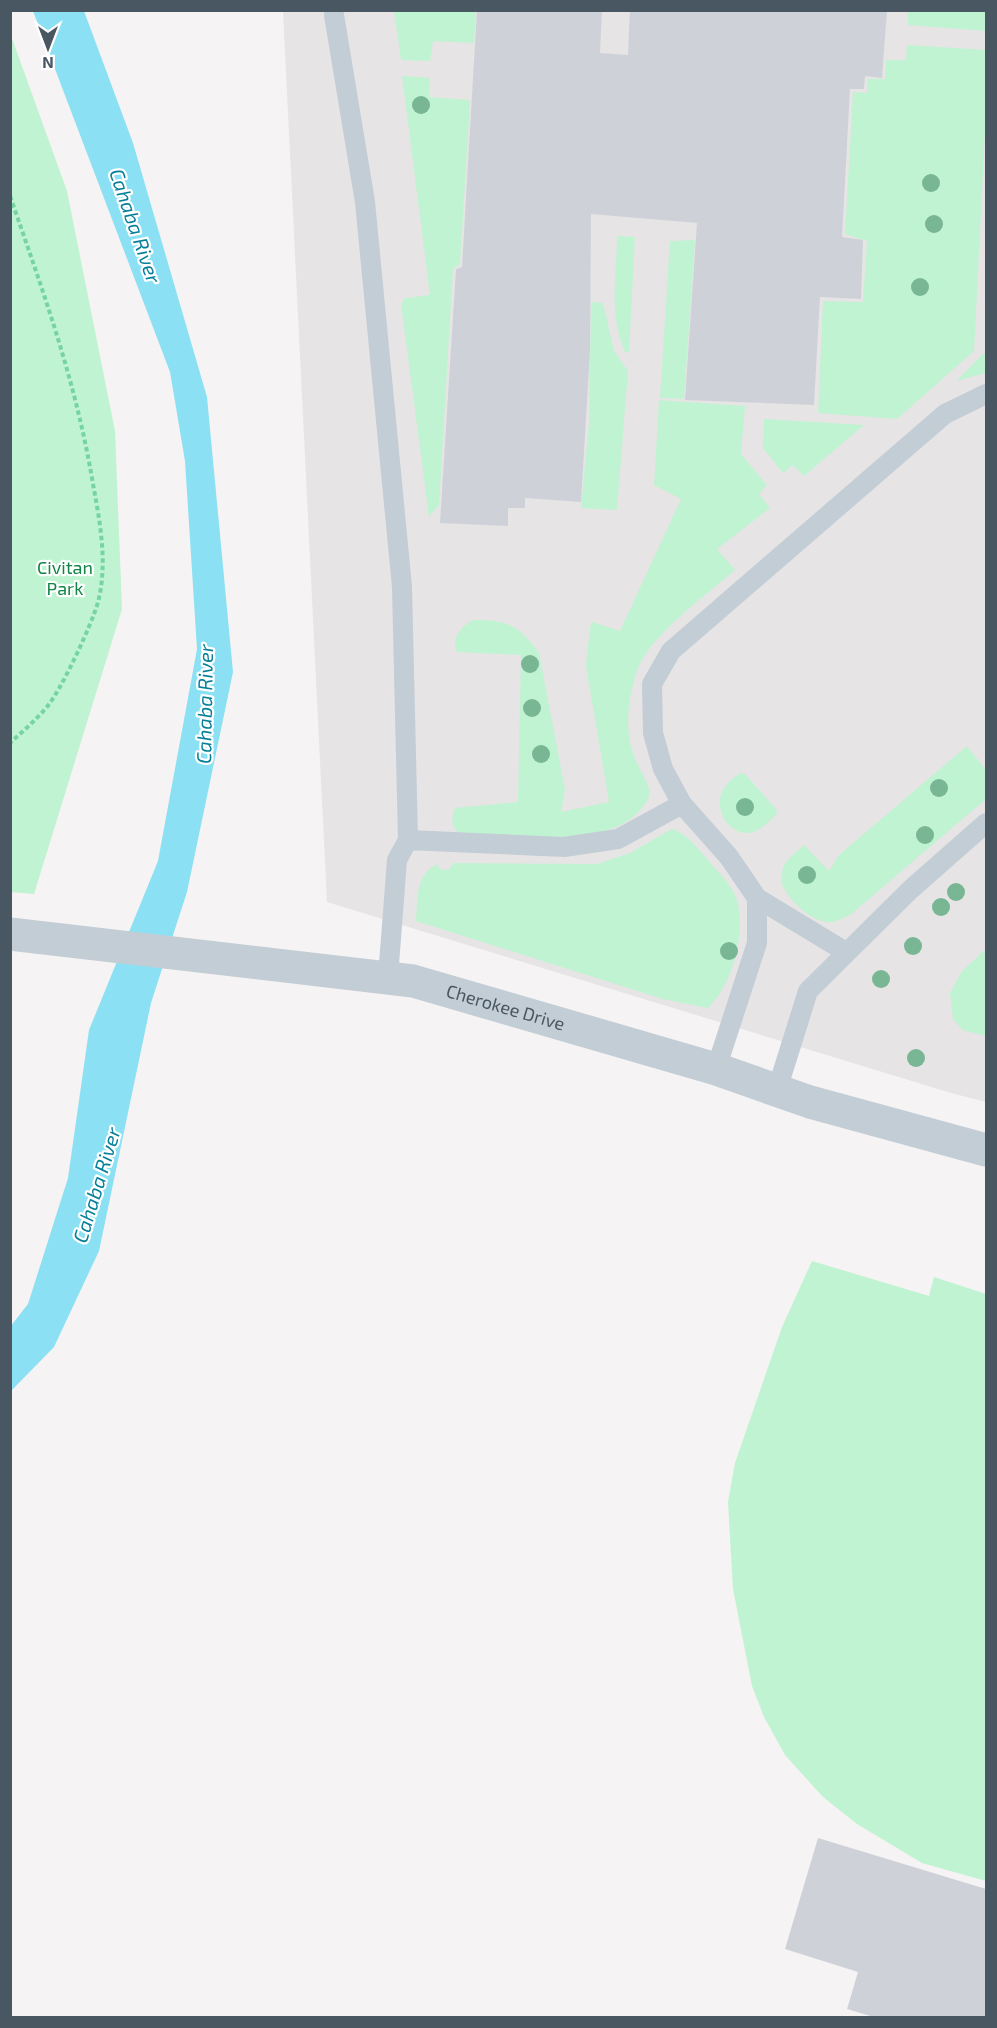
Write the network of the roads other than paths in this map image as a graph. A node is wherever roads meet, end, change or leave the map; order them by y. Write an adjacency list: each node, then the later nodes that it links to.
1 (334, 15): 5 (lane)
2 (987, 394): 3 (lane)
3 (682, 804): 5 (lane); 6 (lane)
4 (987, 823): 8 (lane)
5 (416, 840): 9 (lane)
6 (757, 898): 8 (lane); 10 (lane)
7 (18, 935): 9 (street, Cherokee Drive)
8 (846, 952): 11 (lane)
9 (388, 977): 10 (street, Cherokee Drive)
10 (716, 1069): 11 (street, Cherokee Drive)
11 (777, 1090): 12 (street, Cherokee Drive)
12 (987, 1150)

